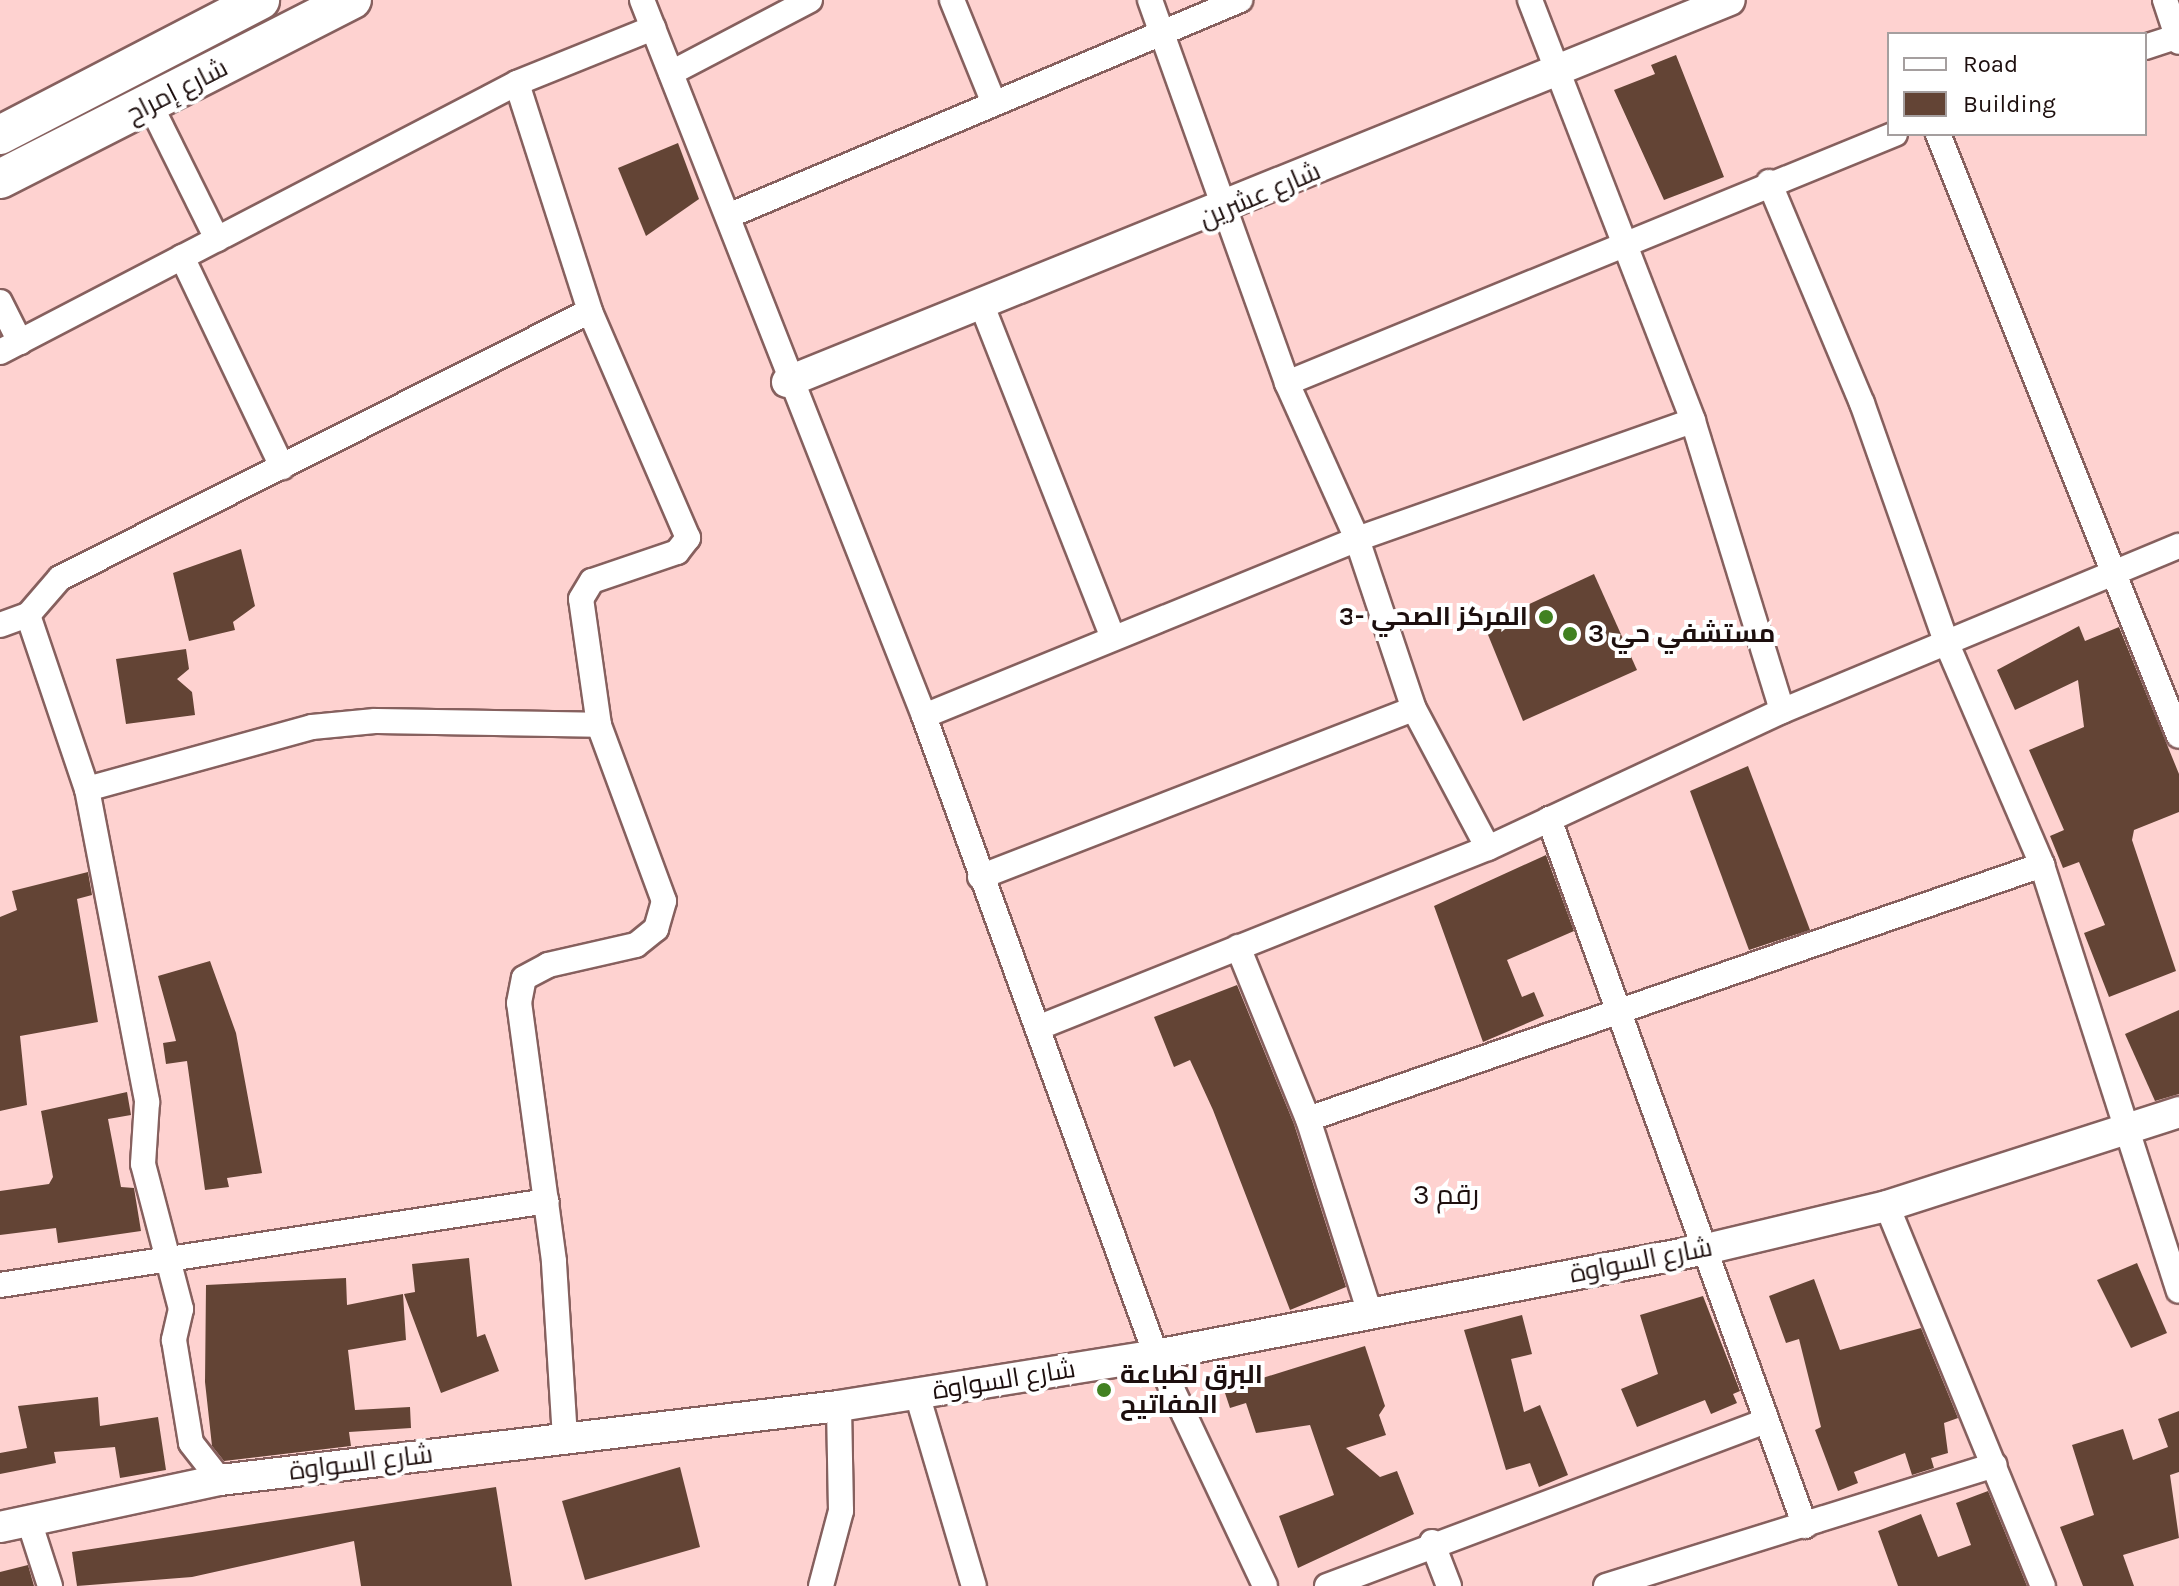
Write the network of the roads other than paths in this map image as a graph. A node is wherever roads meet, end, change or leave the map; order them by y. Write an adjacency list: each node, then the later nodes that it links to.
1 (260, 0): 20 (main road, شارع إمراح)
2 (352, 0): 19 (main road, شارع إمراح)
3 (642, 0): 11 (street)
4 (810, 0): 16 (street)
5 (952, 0): 18 (street)
6 (1150, 0): 12 (street)
7 (1240, 0): 12 (street)
8 (1530, 0): 15 (street)
9 (2165, 0): 13 (street)
10 (1718, 2): 15 (street, شارع عشرين)
11 (653, 28): 16 (street); 17 (street)
12 (1163, 32): 18 (street); 25 (street)
13 (2178, 38): 14 (street)
14 (2147, 46)
15 (1561, 66): 25 (street, شارع عشرين); 28 (street)
16 (671, 73): 26 (street)
17 (517, 83): 27 (street); 32 (street)
18 (993, 101): 26 (street)
19 (150, 104): 23 (main road, شارع إمراح); 27 (street)
20 (0, 135)
21 (1890, 136): 24 (street)
22 (1939, 136): 40 (street)
23 (0, 179)
24 (1769, 182): 28 (street); 44 (street)
25 (1224, 211): 31 (street, شارع عشرين); 35 (street)
26 (728, 216): 34 (street)
27 (217, 239): 29 (street)
28 (1630, 242): 35 (street); 36 (street)
29 (182, 257): 33 (street); 37 (street)
30 (0, 302): 33 (street)
31 (983, 308): 34 (street, شارع عشرين); 43 (street)
32 (590, 311): 37 (street); 48 (street)
33 (10, 347)
34 (787, 382): 47 (street)
35 (1287, 383): 38 (street)
36 (1693, 421): 38 (street); 46 (street)
37 (282, 467): 41 (street)
38 (1357, 539): 43 (street); 45 (street)
39 (2179, 546): 40 (street)
40 (2114, 575): 44 (street); 49 (street)
41 (28, 615): 42 (street); 50 (street)
42 (0, 625)
43 (1112, 636): 47 (street)
44 (1947, 644): 46 (street); 53 (street)
45 (1414, 709): 52 (street); 54 (street)
46 (1782, 711): 51 (street)
47 (924, 716): 54 (street)
48 (599, 725): 50 (street); 61 (street)
49 (2179, 736)
50 (87, 789): 64 (street)
51 (1549, 819): 52 (street); 56 (street)
52 (1488, 848): 55 (street)
53 (2042, 865): 56 (street); 60 (street)
54 (980, 877): 57 (street)
55 (1238, 947): 57 (street); 59 (street)
56 (1622, 1010): 59 (street); 63 (street)
57 (1040, 1027): 68 (street)
58 (2179, 1112): 60 (street, شارع السواوة)
59 (1308, 1119): 67 (street)
60 (2127, 1133): 62 (street, شارع السواوة); 66 (street)
61 (547, 1201): 64 (street); 72 (street)
62 (1887, 1206): 63 (street, شارع السواوة); 73 (street)
63 (1702, 1250): 67 (street, شارع السواوة); 71 (street)
64 (168, 1264): 65 (street); 74 (street)
65 (0, 1285)
66 (2179, 1291)
67 (1370, 1313): 68 (street, شارع السواوة)
68 (1156, 1355): 69 (street, شارع السواوة); 82 (street)
69 (917, 1394): 70 (street, شارع السواوة); 81 (street)
70 (839, 1406): 72 (street, شارع السواوة); 80 (street)
71 (1765, 1421): 76 (street); 78 (street)
72 (565, 1438): 74 (street, شارع السواوة)
73 (1995, 1465): 76 (street); 86 (street)
74 (220, 1480): 75 (street, شارع السواوة)
75 (30, 1524): 77 (street, شارع السواوة); 79 (street)
76 (1805, 1526): 85 (street)
77 (0, 1527)
78 (1432, 1542): 83 (street); 84 (street)
79 (50, 1586)
80 (821, 1586)
81 (974, 1586)
82 (1265, 1586)
83 (1327, 1586)
84 (1449, 1586)
85 (1606, 1586)
86 (2043, 1586)

